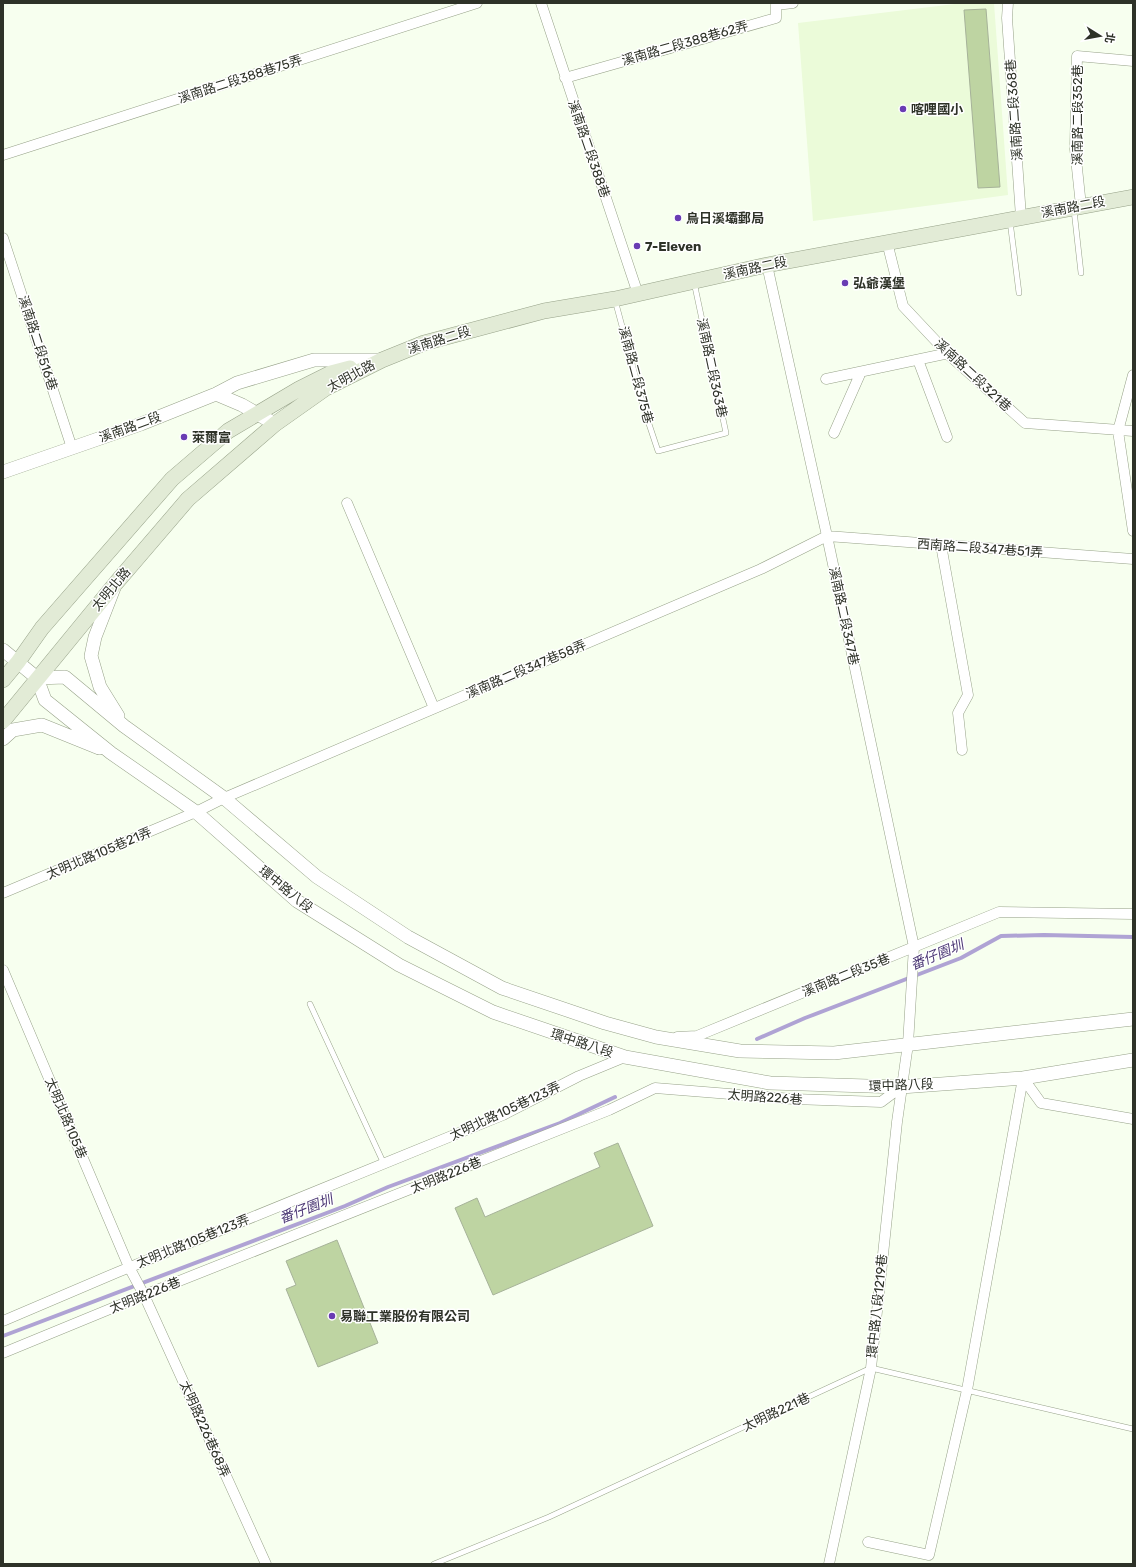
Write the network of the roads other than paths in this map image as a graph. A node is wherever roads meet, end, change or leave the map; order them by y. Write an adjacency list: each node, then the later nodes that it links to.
1 (477, 3): 7 (street, 溪南路二段388巷75弄)
2 (541, 3): 6 (street, 溪南路二段388巷)
3 (793, 3): 6 (street, 溪南路二段388巷62弄)
4 (1008, 3): 10 (street, 溪南路二段368巷)
5 (1133, 61): 9 (street, 溪南路二段352巷)
6 (565, 78): 17 (street, 溪南路二段388巷)
7 (3, 155)
8 (1133, 197): 9 (main road, 溪南路二段)
9 (1077, 207): 10 (main road, 溪南路二段); 14 (lane)
10 (1015, 218): 12 (main road, 溪南路二段); 16 (lane)
11 (3, 238): 32 (street, 溪南路二段516巷)
12 (887, 242): 13 (main road, 溪南路二段); 19 (street, 溪南路二段321巷)
13 (767, 265): 15 (main road, 溪南路二段); 37 (street, 溪南路二段347巷)
14 (1081, 274)
15 (694, 281): 17 (main road, 溪南路二段); 33 (lane, 溪南路二段363巷)
16 (1019, 293)
17 (638, 294): 18 (main road, 溪南路二段)
18 (615, 299): 20 (main road, 溪南路二段); 33 (lane, 溪南路二段375巷)
19 (949, 353): 21 (street); 28 (street, 溪南路二段321巷)
20 (382, 360): 25 (street, 溪南路二段); 26 (main road, 太明北路); 27 (main road, 太明北路)
21 (918, 360): 22 (street); 31 (street)
22 (861, 372): 24 (street); 30 (street)
23 (1133, 375): 28 (street)
24 (826, 379)
25 (216, 394): 26 (street); 32 (street, 溪南路二段)
26 (257, 414): 27 (street); 42 (main road, 太明北路)
27 (275, 424): 40 (main road, 太明北路)
28 (1118, 431): 29 (street, 溪南路二段321巷); 36 (street)
29 (1133, 431)
30 (834, 433)
31 (948, 437)
32 (72, 448): 34 (street, 溪南路二段)
33 (658, 451)
34 (3, 472)
35 (347, 503): 45 (street)
36 (1133, 531)
37 (827, 536): 38 (street, 西南路二段347巷51弄); 45 (street, 溪南路二段347巷58弄); 55 (street, 溪南路二段347巷)
38 (942, 545): 39 (street, 西南路二段347巷51弄); 49 (street)
39 (1133, 559)
40 (116, 583): 43 (main road, 太明北路); 47 (street, 環中路八段)
41 (3, 650): 42 (street, 環中路八段)
42 (18, 662): 43 (street, 環中路八段); 44 (main road, 太明北路)
43 (37, 678): 46 (main road, 太明北路); 47 (street, 環中路八段); 50 (street, 環中路八段)
44 (3, 680)
45 (434, 708): 51 (street, 溪南路二段347巷58弄)
46 (3, 721)
47 (124, 726): 51 (street, 環中路八段)
48 (3, 740): 50 (street, 環中路八段)
49 (962, 750)
50 (111, 753): 52 (street, 環中路八段)
51 (224, 798): 52 (street, 太明北路105巷21弄); 60 (street, 環中路八段)
52 (196, 812): 53 (street, 太明北路105巷21弄); 62 (street, 環中路八段)
53 (3, 893)
54 (1133, 914): 55 (street, 溪南路二段35巷)
55 (914, 947): 57 (street, 溪南路二段347巷); 60 (street, 溪南路二段35巷)
56 (3, 970): 68 (street, 太明北路105巷)
57 (912, 982): 61 (street, 環中路八段1219巷)
58 (310, 1004): 67 (lane)
59 (1133, 1019): 61 (street, 環中路八段)
60 (656, 1037): 61 (street, 環中路八段)
61 (908, 1044): 65 (street, 環中路八段1219巷)
62 (625, 1057): 65 (street, 環中路八段); 67 (street, 太明北路105巷123弄)
63 (1133, 1060): 64 (street, 環中路八段)
64 (1022, 1078): 65 (street, 環中路八段); 66 (street); 73 (street)
65 (902, 1087): 69 (street, 太明路226巷); 72 (street, 環中路八段1219巷)
66 (1133, 1119)
67 (384, 1164): 68 (street, 太明北路105巷123弄)
68 (129, 1267): 69 (street, 太明北路105巷); 70 (street, 太明北路105巷123弄)
69 (144, 1295): 71 (street, 太明路226巷); 76 (street, 太明路226巷68弄)
70 (3, 1321)
71 (3, 1353)
72 (871, 1368): 73 (lane); 77 (lane, 太明路221巷); 78 (street, 環中路八段1219巷)
73 (967, 1390): 74 (lane); 75 (street)
74 (1133, 1429)
75 (868, 1542)
76 (266, 1564)
77 (434, 1564)
78 (828, 1564)

